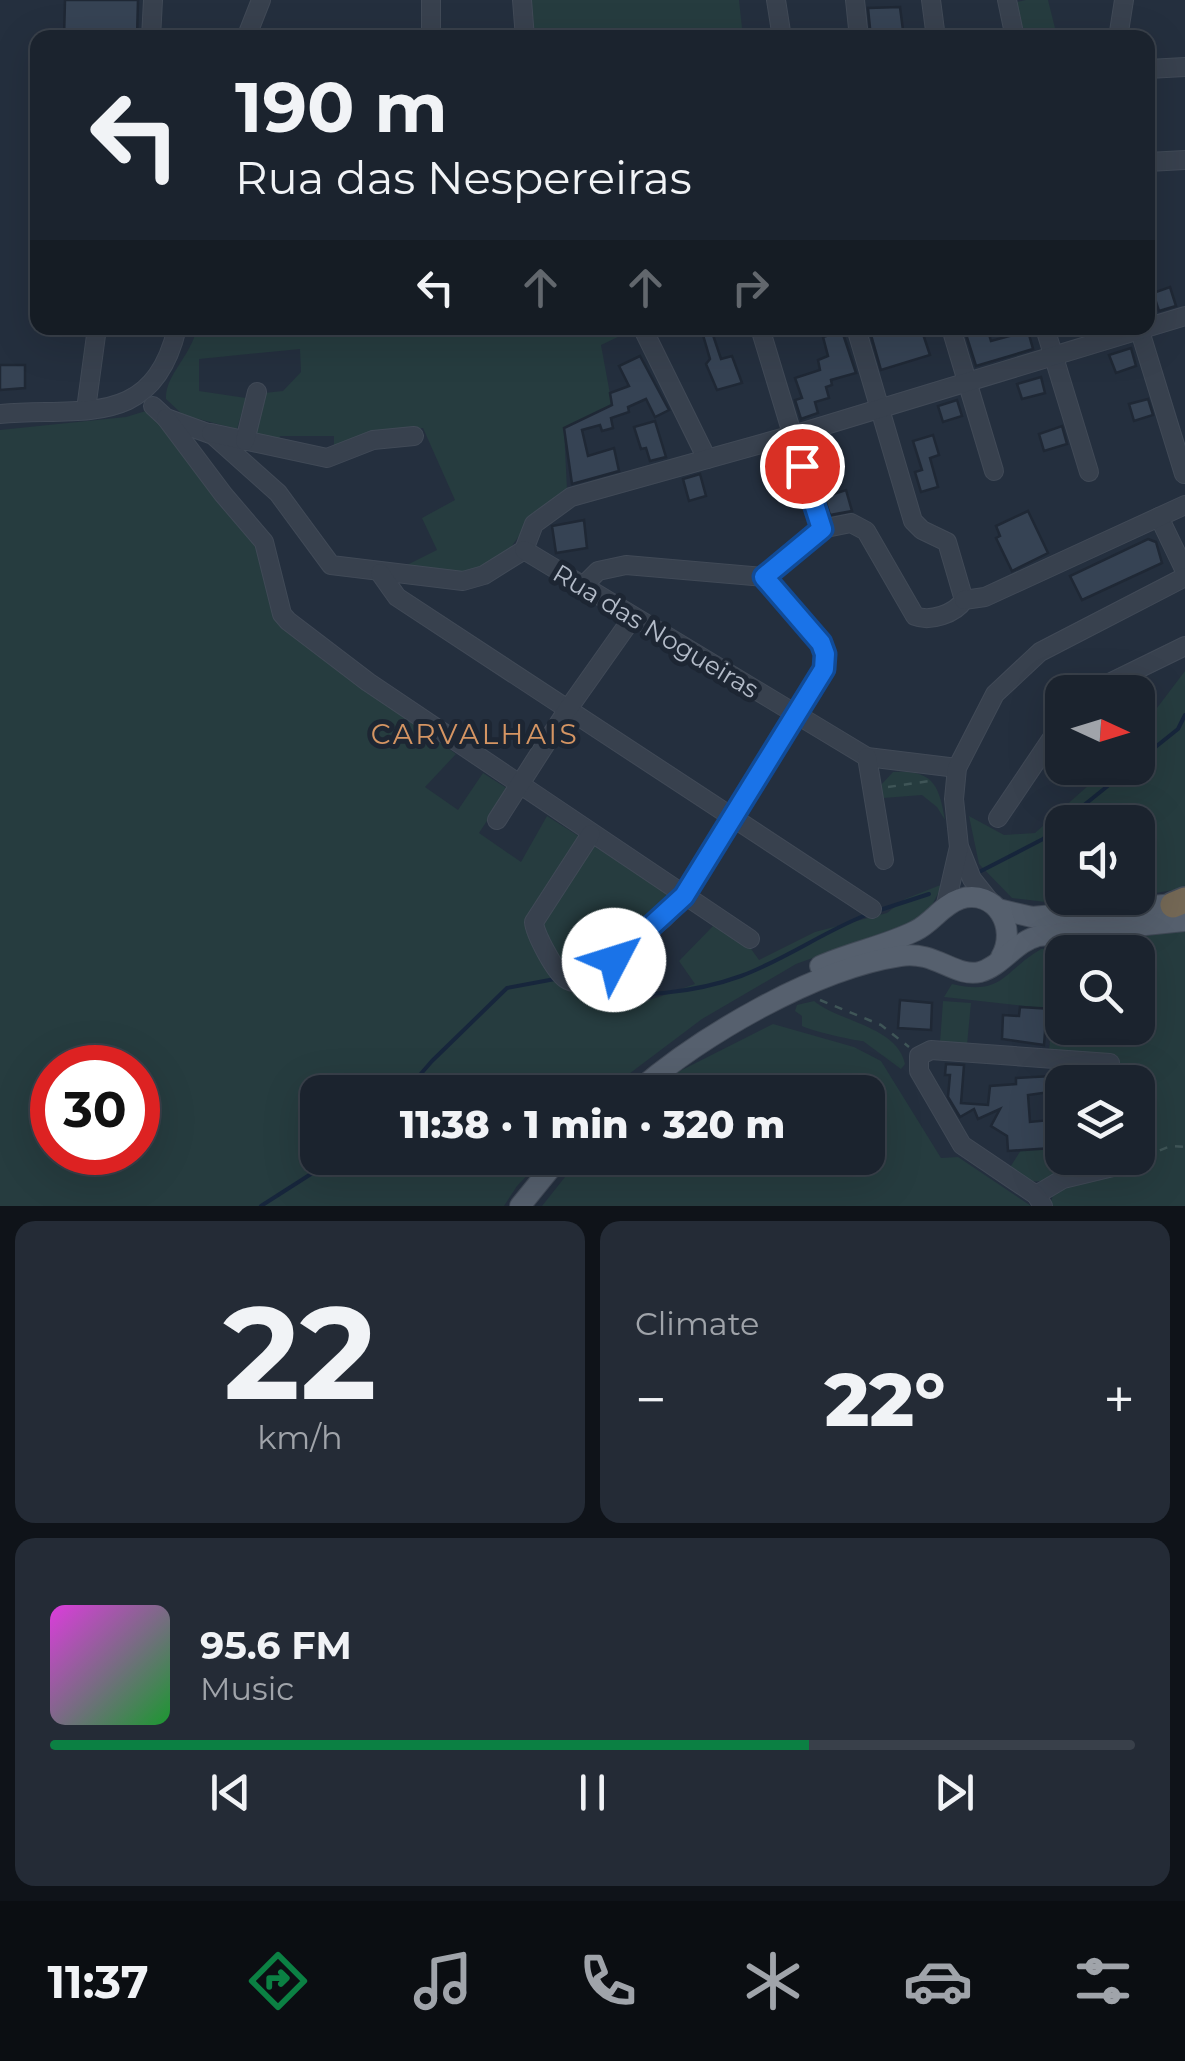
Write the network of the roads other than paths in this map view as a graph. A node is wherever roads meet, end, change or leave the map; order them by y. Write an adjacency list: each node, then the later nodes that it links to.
1 (153, 0): 11 (street)
2 (261, 0): 12 (street)
3 (421, 0): 4 (street)
4 (431, 0): 13 (street)
5 (522, 0): 14 (street)
6 (776, 0): 15 (street)
7 (855, 0): 16 (street)
8 (930, 0): 17 (street)
9 (1007, 0): 18 (street)
10 (1124, 0): 19 (street)
11 (152, 30)
12 (249, 30)
13 (431, 30)
14 (524, 30)
15 (781, 30)
16 (858, 30)
17 (935, 30)
18 (1013, 30)
19 (1119, 30)
20 (1185, 68): 21 (street)
21 (1155, 69)
22 (1185, 160): 23 (street)
23 (1155, 162)
24 (1185, 316): 25 (street)
25 (1155, 325)
26 (175, 335): 38 (street)
27 (646, 335): 46 (street)
28 (762, 335): 43 (street)
29 (858, 335): 39 (street)
30 (953, 335): 36 (street)
31 (1047, 335): 35 (street)
32 (1121, 335): 35 (street)
33 (1142, 335): 49 (street)
34 (95, 336): 40 (street)
35 (1054, 356): 36 (street); 48 (street)
36 (968, 382): 39 (street); 47 (street)
37 (257, 392): 45 (street)
38 (152, 407): 40 (street); 42 (street); 67 (street)
39 (880, 408): 43 (street); 58 (street)
40 (86, 409): 41 (street)
41 (0, 414)
42 (206, 432): 45 (street); 54 (street)
43 (793, 435): 46 (street); 52 (street)
44 (414, 436): 45 (street)
45 (246, 441)
46 (707, 459): 53 (street)
47 (994, 471)
48 (1089, 472)
49 (1184, 474)
50 (1185, 504): 51 (street)
51 (1159, 517): 55 (street); 58 (street)
52 (822, 529): 56 (street); 58 (street)
53 (524, 550): 54 (street); 57 (street, Rua das Nogueiras)
54 (380, 572): 62 (street)
55 (1185, 574): 66 (street)
56 (764, 577): 57 (street); 63 (street)
57 (583, 586): 59 (street, Rua das Nogueiras)
58 (964, 600)
59 (633, 616): 62 (street); 63 (street, Rua das Nogueiras)
60 (1185, 646): 61 (street)
61 (1126, 675)
62 (568, 709): 67 (street); 68 (street)
63 (796, 716): 65 (street, Rua das Nogueiras); 68 (street)
64 (1045, 748): 69 (street)
65 (867, 758): 66 (street, Rua das Nogueiras); 73 (street)
66 (957, 768): 72 (street)
67 (519, 786): 70 (street); 71 (street)
68 (732, 816): 74 (street); 77 (street)
69 (998, 818)
70 (497, 820)
71 (591, 834): 74 (street); 74 (street)
72 (959, 847): 75 (street); 78 (street)
73 (884, 860)
74 (684, 896): 79 (street)
75 (995, 907): 76 (main road); 78 (main road); 80 (main road)
76 (1182, 907): 80 (main road)
77 (872, 909)
78 (943, 910): 81 (main road); 85 (main road)
79 (750, 940)
80 (1000, 959): 81 (main road)
81 (944, 962): 86 (main road)
82 (1064, 1060): 83 (street); 84 (street); 90 (street)
83 (1110, 1063)
84 (1064, 1065)
85 (645, 1075)
86 (658, 1075)
87 (545, 1175): 91 (main road)
88 (555, 1175): 92 (main road)
89 (1064, 1175): 90 (street)
90 (1040, 1201)
91 (520, 1206)
92 (530, 1206)

